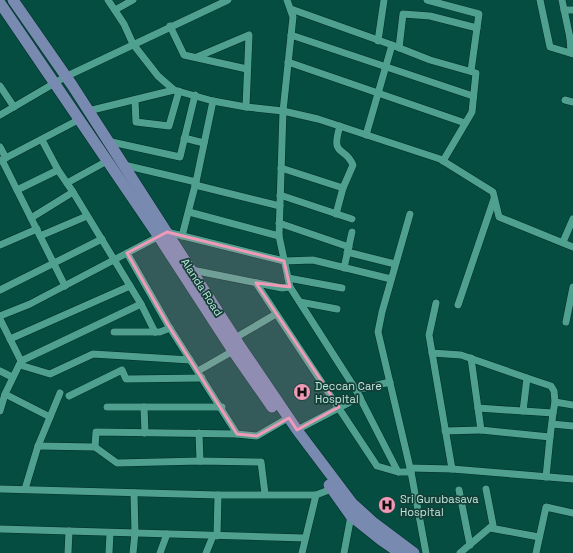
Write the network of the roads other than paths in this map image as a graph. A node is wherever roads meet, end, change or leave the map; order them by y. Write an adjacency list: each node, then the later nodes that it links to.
1 (13, 0): 28 (main road, Alanda Road)
2 (108, 0): 11 (street)
3 (133, 0): 11 (street)
4 (228, 0): 15 (street)
5 (287, 0): 12 (street)
6 (384, 0): 19 (street)
7 (427, 0): 16 (street)
8 (540, 0): 22 (street)
9 (562, 0): 13 (street)
10 (0, 3): 29 (main road, Alanda Road)
11 (115, 10): 20 (street)
12 (291, 10): 17 (street); 19 (street)
13 (564, 10): 14 (street); 18 (street)
14 (573, 10)
15 (170, 26): 20 (street); 23 (street)
16 (477, 28): 21 (street); 27 (street)
17 (291, 35): 24 (street); 25 (street)
18 (571, 38): 22 (street)
19 (378, 41): 21 (street)
20 (133, 44): 28 (street); 31 (street)
21 (395, 47): 25 (street); 27 (street)
22 (572, 54)
23 (197, 57): 26 (street); 26 (street)
24 (288, 62): 32 (street); 42 (street)
25 (385, 67): 32 (street); 34 (street)
26 (247, 69): 40 (street)
27 (471, 71): 34 (street)
28 (65, 77): 29 (street); 41 (main road, Alanda Road)
29 (54, 84): 39 (street); 44 (main road, Alanda Road)
30 (0, 86): 39 (street)
31 (176, 90): 33 (street); 35 (street); 35 (street)
32 (378, 93): 45 (street); 47 (street)
33 (195, 95): 37 (street); 48 (street)
34 (473, 96): 45 (street)
35 (135, 100): 41 (street)
36 (565, 100): 38 (street)
37 (213, 101): 40 (street); 51 (street)
38 (573, 102)
39 (14, 107): 43 (street)
40 (246, 107): 42 (street)
41 (88, 111): 50 (main road, Alanda Road)
42 (283, 111): 46 (street); 57 (street)
43 (0, 115)
44 (80, 120): 49 (street); 55 (main road, Alanda Road)
45 (465, 123): 54 (street)
46 (340, 126): 47 (street); 61 (street)
47 (366, 135): 54 (street)
48 (184, 138): 50 (street); 51 (street)
49 (42, 140): 53 (street); 58 (street)
50 (107, 141): 56 (main road, Alanda Road)
51 (204, 143): 60 (street)
52 (0, 147): 53 (street)
53 (3, 160): 62 (street)
54 (443, 161): 65 (street)
55 (107, 162): 59 (street); 77 (main road, Alanda Road)
56 (124, 165): 60 (street); 77 (main road, Alanda Road)
57 (281, 168): 61 (street); 64 (street)
58 (58, 170): 59 (street); 62 (street)
59 (67, 182): 63 (street)
60 (196, 184): 66 (street); 67 (street)
61 (344, 188): 68 (street)
62 (17, 190): 71 (street)
63 (73, 192): 70 (street); 71 (street)
64 (280, 195): 66 (street); 68 (street)
65 (495, 198): 82 (street); 105 (street)
66 (280, 206): 74 (street)
67 (189, 212): 79 (street); 80 (street)
68 (336, 214): 72 (street)
69 (410, 214): 90 (street)
70 (87, 216): 78 (street); 81 (street)
71 (31, 218): 75 (street)
72 (352, 219)
73 (573, 219): 82 (street)
74 (279, 223): 80 (street); 85 (street)
75 (36, 229): 78 (street); 83 (street)
76 (352, 232): 85 (street)
77 (163, 234): 79 (street); 86 (street); 92 (main road, Alanda Road); 115 (main road, Alanda Road)
78 (40, 236): 89 (street)
79 (182, 236): 88 (street)
80 (278, 236): 88 (street)
81 (102, 239): 87 (street); 89 (street)
82 (563, 242): 84 (street)
83 (0, 245)
84 (573, 247)
85 (348, 250): 90 (street); 91 (street)
86 (127, 253): 87 (street); 110 (street)
87 (114, 260): 96 (street); 97 (street)
88 (284, 261): 91 (street); 93 (street)
89 (53, 262): 96 (street); 101 (street)
90 (395, 264): 94 (street)
91 (344, 268): 94 (street)
92 (192, 270): 95 (street); 113 (main road, Alanda Road)
93 (288, 278): 98 (street); 99 (street)
94 (391, 279): 124 (street)
95 (256, 283): 98 (street); 107 (street)
96 (65, 286): 108 (street)
97 (130, 286): 104 (street); 114 (street)
98 (290, 287): 102 (street)
99 (342, 288)
100 (573, 288): 109 (street)
101 (0, 290)
102 (300, 302): 106 (street); 125 (street)
103 (436, 303): 116 (street)
104 (141, 304): 112 (street); 119 (street)
105 (458, 305)
106 (337, 309)
107 (276, 314): 113 (street); 135 (street)
108 (0, 318): 114 (street)
109 (566, 322)
110 (170, 328): 112 (street); 118 (street)
111 (114, 332): 112 (street)
112 (155, 332)
113 (235, 338): 141 (main road, Alanda Road)
114 (10, 339): 119 (street)
115 (233, 351): 121 (street); 141 (main road, Alanda Road)
116 (432, 353): 117 (street); 146 (street)
117 (471, 358): 123 (street); 136 (street)
118 (190, 360): 119 (street); 121 (street)
119 (20, 363): 122 (street)
120 (0, 371): 122 (street)
121 (200, 374): 128 (street); 134 (street)
122 (12, 377): 127 (street)
123 (526, 378): 130 (street); 138 (street)
124 (390, 382): 125 (street); 155 (street)
125 (356, 390): 129 (street)
126 (60, 393): 140 (street)
127 (5, 394): 137 (street); 140 (street)
128 (69, 396)
129 (360, 397): 135 (street); 156 (street)
130 (555, 402): 131 (street); 139 (street)
131 (573, 405)
132 (108, 407): 133 (street)
133 (144, 407): 134 (street); 147 (street)
134 (222, 407): 149 (street)
135 (339, 407): 144 (street); 156 (street)
136 (478, 408): 138 (street); 145 (street)
137 (0, 411)
138 (523, 411): 139 (street)
139 (553, 413): 142 (street)
140 (50, 417): 151 (street)
141 (286, 420): 144 (main road, Alanda Road); 149 (street); 159 (main road, Alanda Road)
142 (552, 424): 143 (street); 150 (street)
143 (573, 426)
144 (297, 430): 159 (main road, Alanda Road)
145 (482, 430): 146 (street); 150 (street)
146 (445, 431): 154 (street)
147 (145, 433): 148 (street); 152 (street)
148 (199, 433): 149 (street); 153 (street)
149 (237, 434)
150 (550, 437): 157 (street)
151 (38, 446): 152 (street); 161 (street)
152 (95, 447): 153 (street)
153 (200, 461): 165 (street)
154 (452, 469): 155 (street); 157 (street)
155 (410, 470): 156 (street); 189 (street)
156 (398, 472)
157 (546, 477): 158 (street)
158 (573, 479)
159 (336, 488): 167 (street); 169 (main road, Alanda Road); 188 (main road, Alanda Road)
160 (0, 489): 161 (street)
161 (24, 489): 164 (street)
162 (486, 489): 170 (street)
163 (459, 490): 179 (street)
164 (134, 493): 166 (street); 174 (street)
165 (265, 494): 166 (street); 167 (street)
166 (218, 495): 176 (street)
167 (316, 495): 178 (street)
168 (573, 513): 177 (street)
169 (351, 516): 186 (street); 187 (main road, Alanda Road)
170 (490, 528): 177 (street); 179 (street)
171 (0, 530): 172 (street)
172 (69, 532): 173 (street); 180 (street)
173 (110, 533): 174 (street); 181 (street)
174 (135, 533): 175 (street); 182 (street)
175 (167, 534): 176 (street); 183 (street)
176 (215, 536): 178 (street); 184 (street)
177 (539, 537): 191 (street)
178 (305, 538): 185 (street)
179 (470, 545): 190 (street)
180 (68, 553)
181 (109, 553)
182 (133, 553)
183 (160, 553)
184 (206, 553)
185 (302, 553)
186 (344, 553)
187 (400, 553)
188 (414, 553)
189 (426, 553)
190 (460, 553)
191 (536, 553)

